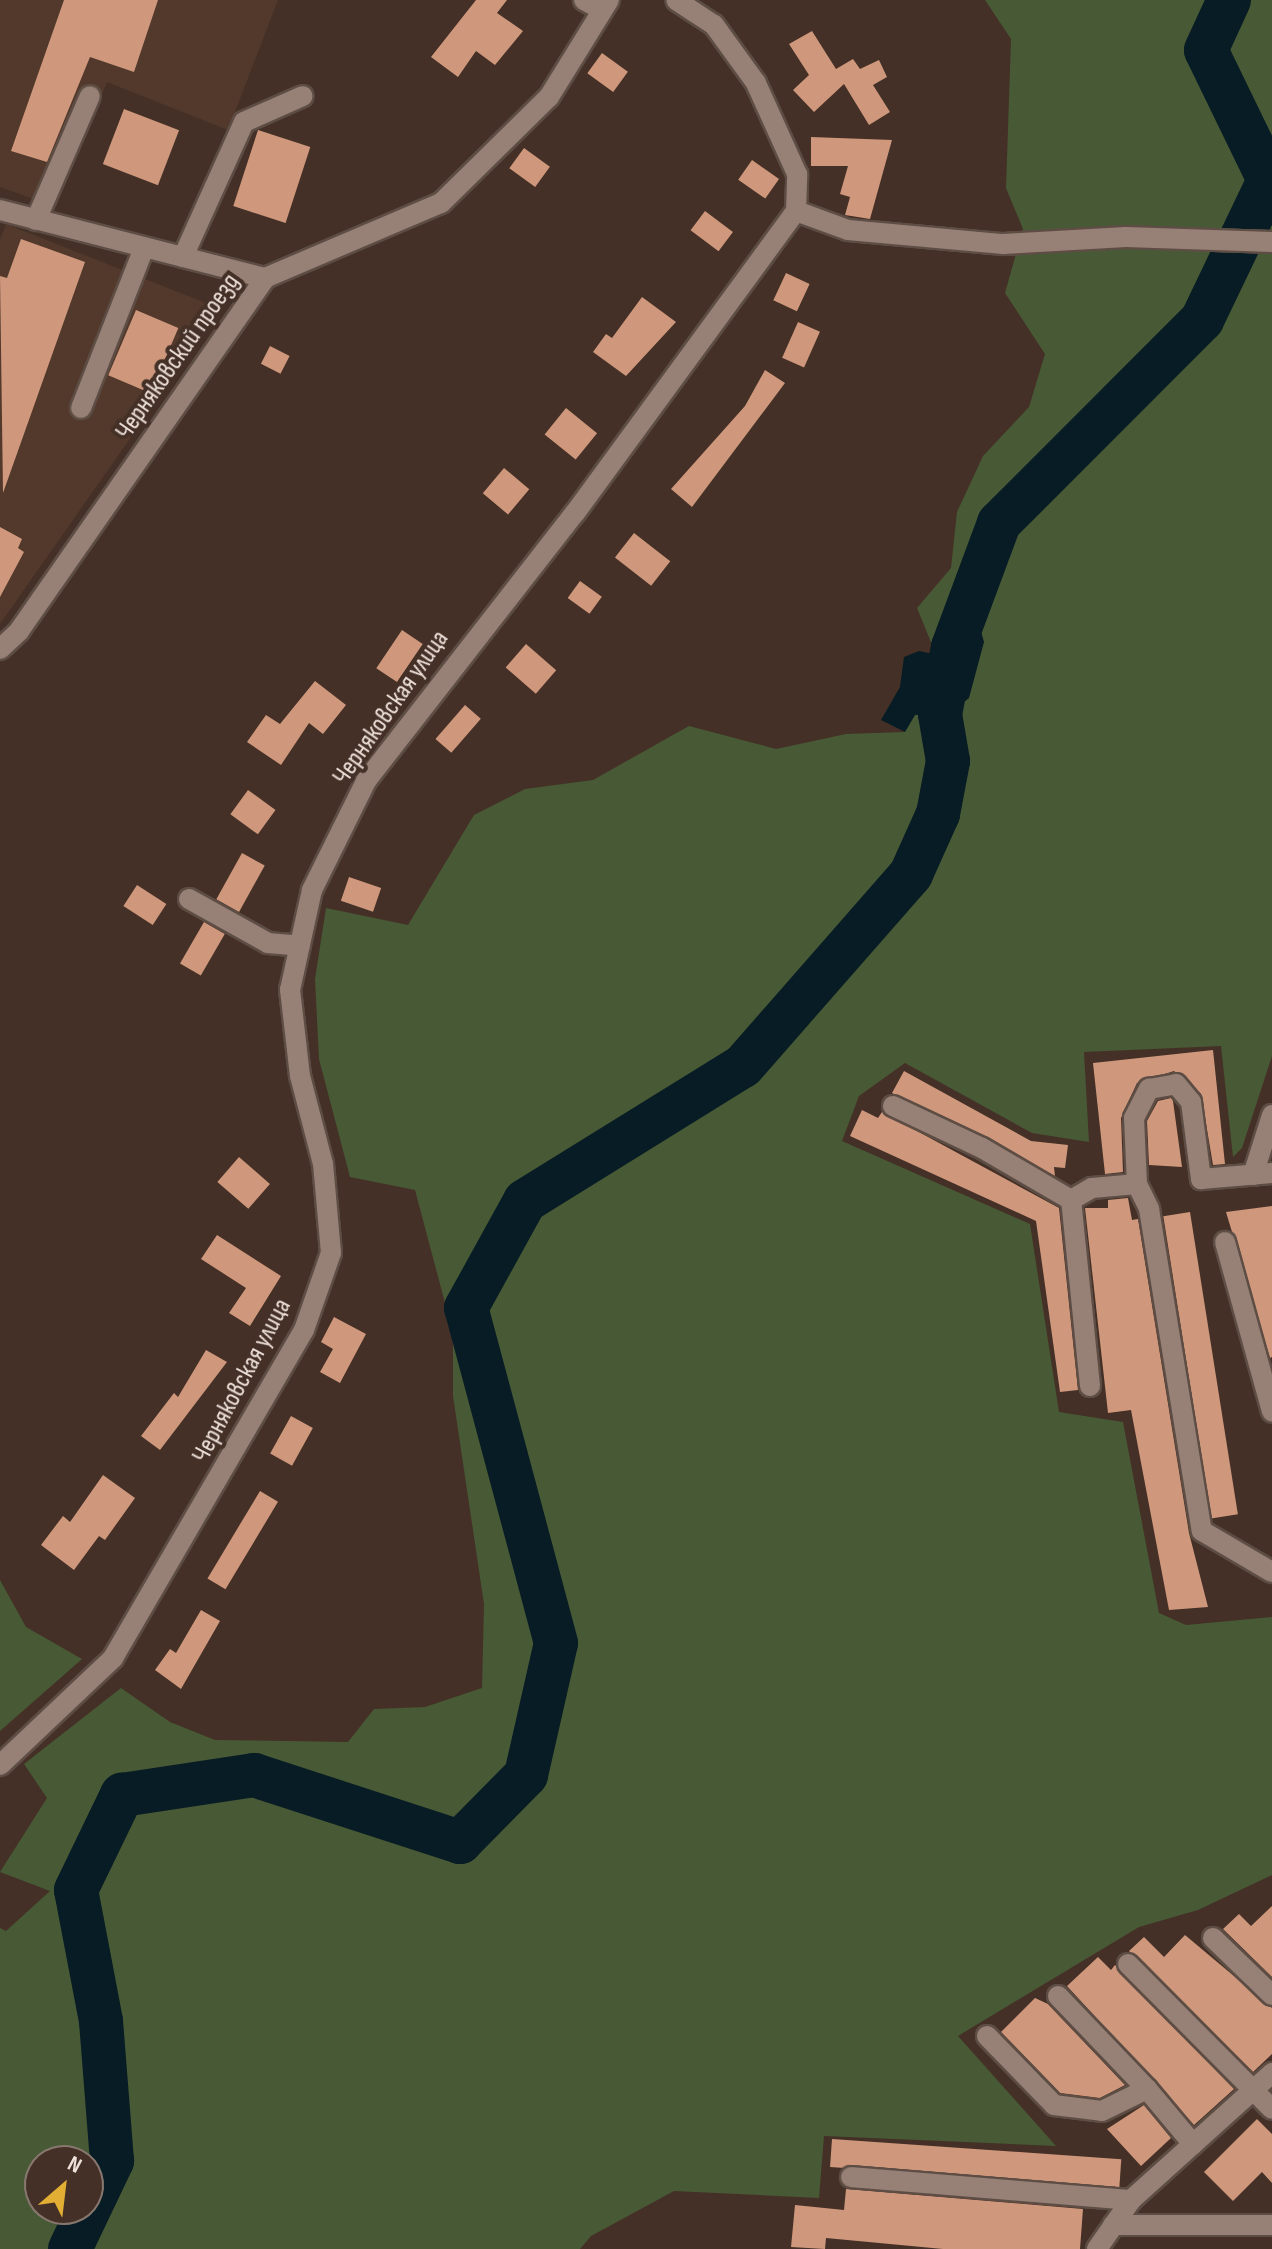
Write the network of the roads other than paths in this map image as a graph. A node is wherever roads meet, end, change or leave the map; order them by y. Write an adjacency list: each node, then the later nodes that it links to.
1 (584, 0): 3 (street)
2 (676, 0): 7 (street)
3 (606, 5): 12 (street)
4 (90, 96): 8 (street)
5 (303, 96): 11 (street)
6 (0, 210): 8 (street, Черняковский проезд)
7 (796, 211): 9 (street); 16 (street, Черняковская улица)
8 (36, 220): 10 (street, Черняковский проезд)
9 (1272, 242)
10 (144, 248): 11 (street, Черняковский проезд); 13 (street)
11 (183, 257): 12 (street, Черняковский проезд)
12 (265, 278): 14 (street, Черняковский проезд)
13 (81, 408)
14 (0, 649)
15 (189, 899): 16 (street)
16 (300, 946): 26 (street, Черняковская улица)
17 (893, 1106): 21 (street)
18 (1272, 1115): 19 (street)
19 (1262, 1174): 20 (street)
20 (1137, 1184): 21 (street); 25 (street)
21 (1071, 1200): 23 (street)
22 (1225, 1242): 24 (street)
23 (1090, 1386)
24 (1272, 1412)
25 (1272, 1572)
26 (0, 1765)
27 (1213, 1938): 29 (street)
28 (1128, 1964): 34 (street)
29 (1272, 1995)
30 (1058, 1996): 33 (street)
31 (987, 2036): 33 (street)
32 (1272, 2073): 34 (street)
33 (1147, 2089): 36 (street)
34 (1253, 2089): 35 (street); 36 (street)
35 (1272, 2109)
36 (1193, 2144): 38 (street)
37 (851, 2177): 38 (street)
38 (1131, 2200): 39 (street)
39 (1113, 2225): 40 (street); 41 (street)
40 (1272, 2225)
41 (1097, 2249)

